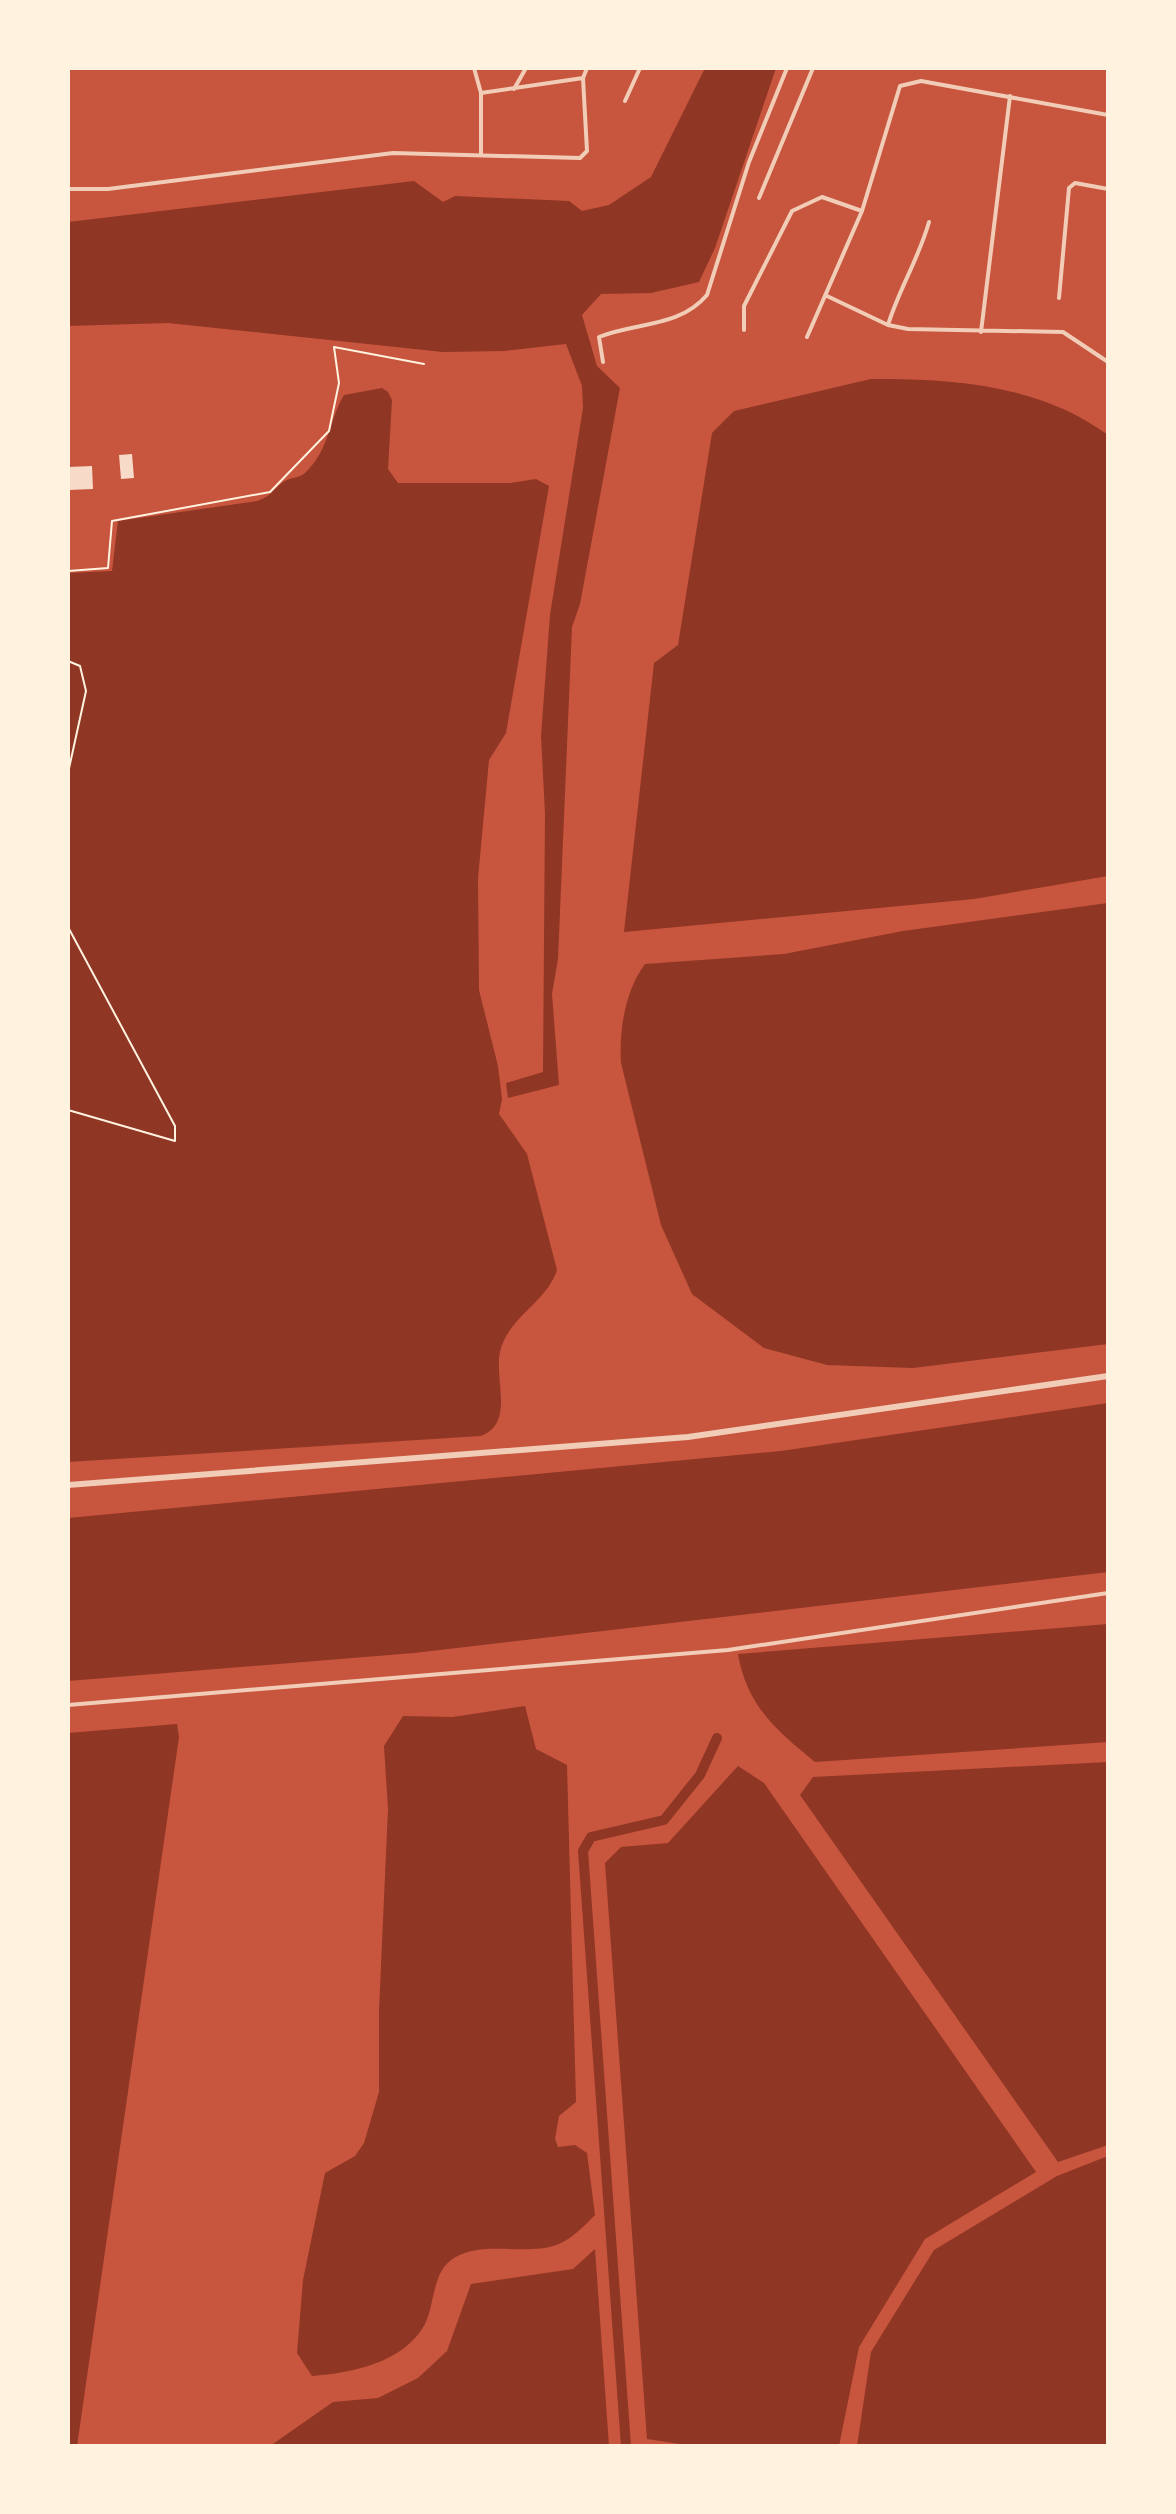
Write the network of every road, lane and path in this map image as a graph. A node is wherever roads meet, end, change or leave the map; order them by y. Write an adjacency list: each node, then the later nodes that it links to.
1 (474, 68): 9 (street)
2 (526, 68): 8 (street)
3 (587, 68): 7 (street)
4 (640, 68): 11 (street)
5 (787, 68): 25 (street)
6 (813, 68): 16 (street)
7 (583, 78): 8 (street); 13 (street)
8 (514, 89): 9 (street)
9 (481, 93): 13 (street)
10 (1010, 96): 12 (street); 17 (street); 23 (street)
11 (625, 101)
12 (1108, 115)
13 (481, 155): 14 (street)
14 (68, 189)
15 (1108, 189): 20 (street)
16 (759, 198)
17 (862, 211): 19 (street); 22 (street)
18 (929, 222): 21 (street)
19 (827, 296): 21 (street); 24 (street)
20 (1059, 298)
21 (888, 325): 23 (street)
22 (744, 330)
23 (981, 333): 26 (street)
24 (807, 337)
25 (603, 362)
26 (1108, 362)
27 (424, 364): 28 (path)
28 (68, 571)
29 (68, 661): 30 (path)
30 (68, 773)
31 (68, 927): 32 (path)
32 (68, 1110)
33 (1108, 1376): 34 (street)
34 (68, 1485)
35 (1108, 1593): 36 (street)
36 (68, 1705)

